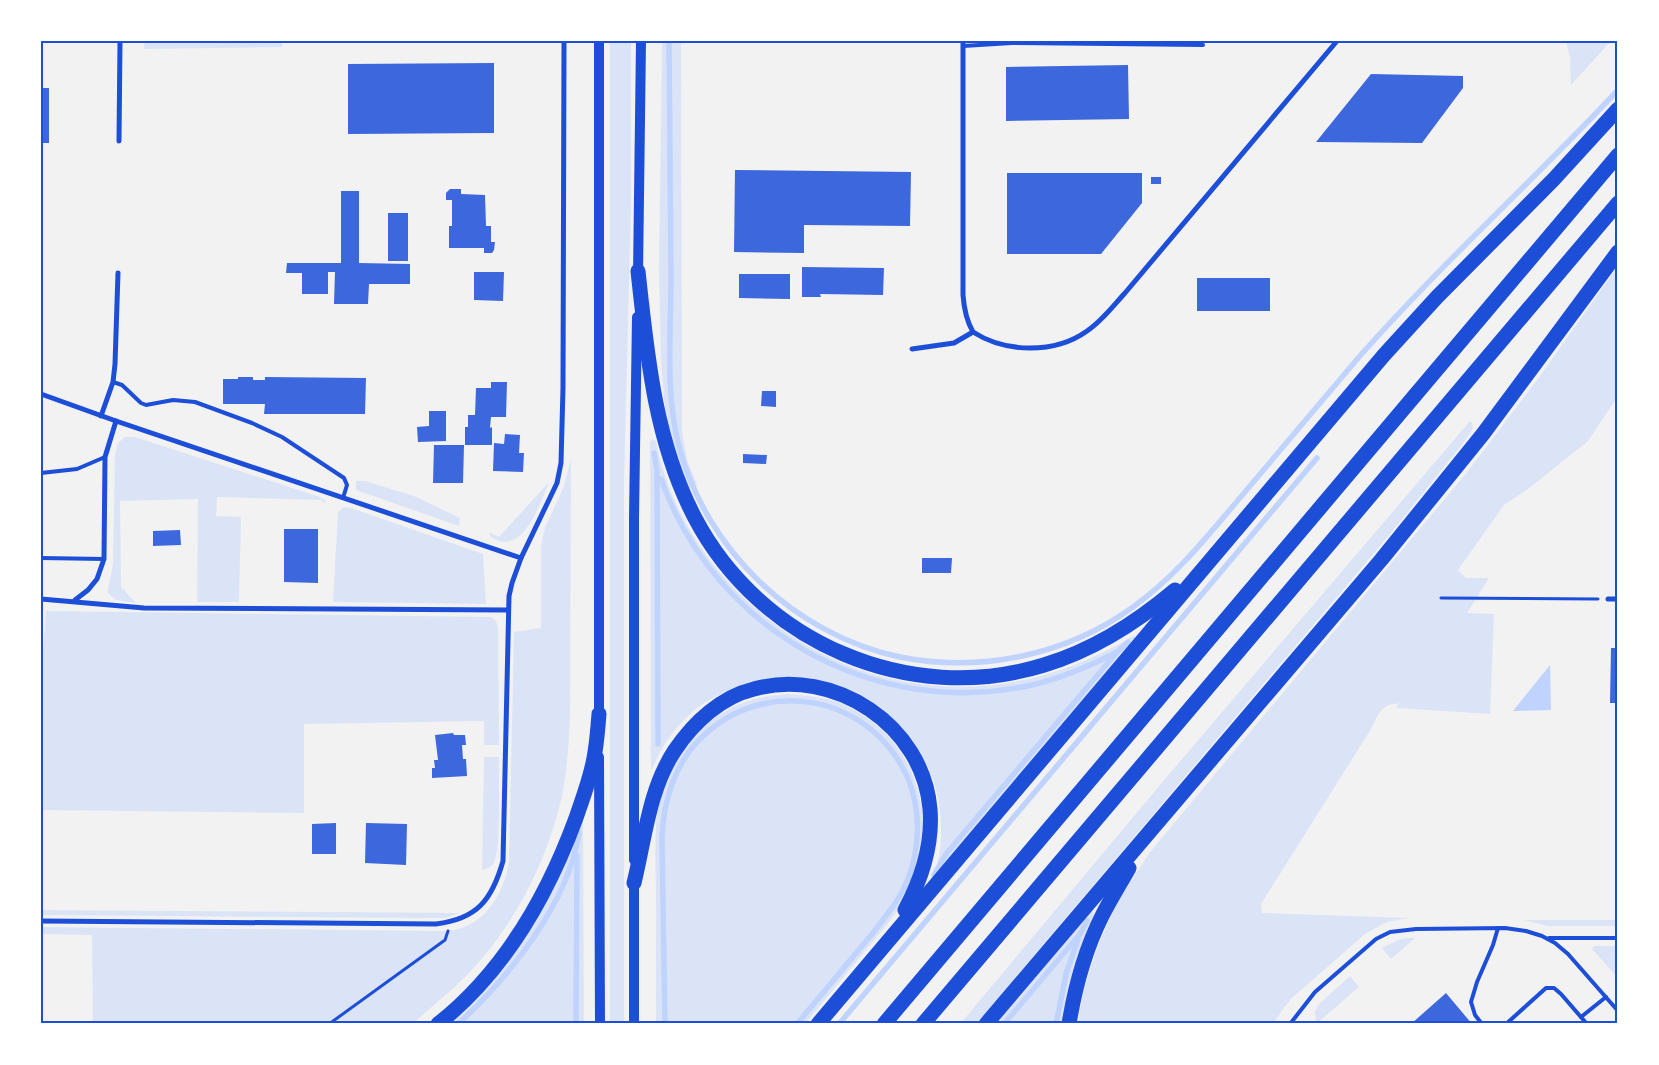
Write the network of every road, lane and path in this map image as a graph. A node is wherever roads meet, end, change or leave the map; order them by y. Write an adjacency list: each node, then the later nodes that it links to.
1 (120, 41): 9 (street)
2 (564, 41): 25 (street)
3 (599, 41): 34 (main road)
4 (641, 41): 13 (main road)
5 (1337, 41): 15 (street)
6 (963, 43): 7 (lane); 15 (street)
7 (1203, 45)
8 (1618, 110): 27 (highway)
9 (119, 141)
10 (1618, 155): 52 (highway)
11 (1618, 203): 53 (highway)
12 (1618, 252): 35 (highway)
13 (638, 271): 27 (highway); 36 (main road)
14 (118, 273): 17 (street)
15 (974, 332): 16 (street)
16 (912, 349)
17 (113, 382): 19 (street); 23 (lane)
18 (41, 394): 19 (street)
19 (101, 416): 20 (street)
20 (116, 421): 21 (street); 23 (street)
21 (105, 457): 22 (lane); 26 (street)
22 (41, 473)
23 (343, 498): 25 (street)
24 (41, 558): 26 (lane)
25 (521, 558): 33 (street)
26 (104, 559): 32 (street)
27 (1210, 559): 42 (highway)
28 (1441, 598): 30 (path)
29 (41, 599): 32 (street)
30 (1608, 599): 31 (street)
31 (1618, 600)
32 (75, 601): 33 (street)
33 (507, 610): 38 (street)
34 (599, 714): 48 (highway); 49 (main road)
35 (1150, 833): 54 (highway); 55 (highway)
36 (634, 882): 42 (highway); 50 (main road)
37 (41, 922): 38 (street)
38 (452, 922): 47 (path)
39 (1498, 928): 40 (lane); 46 (lane); 58 (lane)
40 (1546, 938): 41 (lane); 43 (lane)
41 (1618, 938)
42 (876, 954): 51 (highway)
43 (1606, 997): 44 (lane); 45 (lane)
44 (1618, 1011)
45 (1581, 1018): 59 (lane); 60 (lane)
46 (1293, 1019): 56 (lane); 57 (lane)
47 (329, 1024)
48 (438, 1024)
49 (600, 1024)
50 (634, 1024)
51 (818, 1024)
52 (884, 1024)
53 (923, 1024)
54 (986, 1024)
55 (1069, 1024)
56 (1290, 1024)
57 (1297, 1024)
58 (1482, 1024)
59 (1506, 1024)
60 (1587, 1024)

